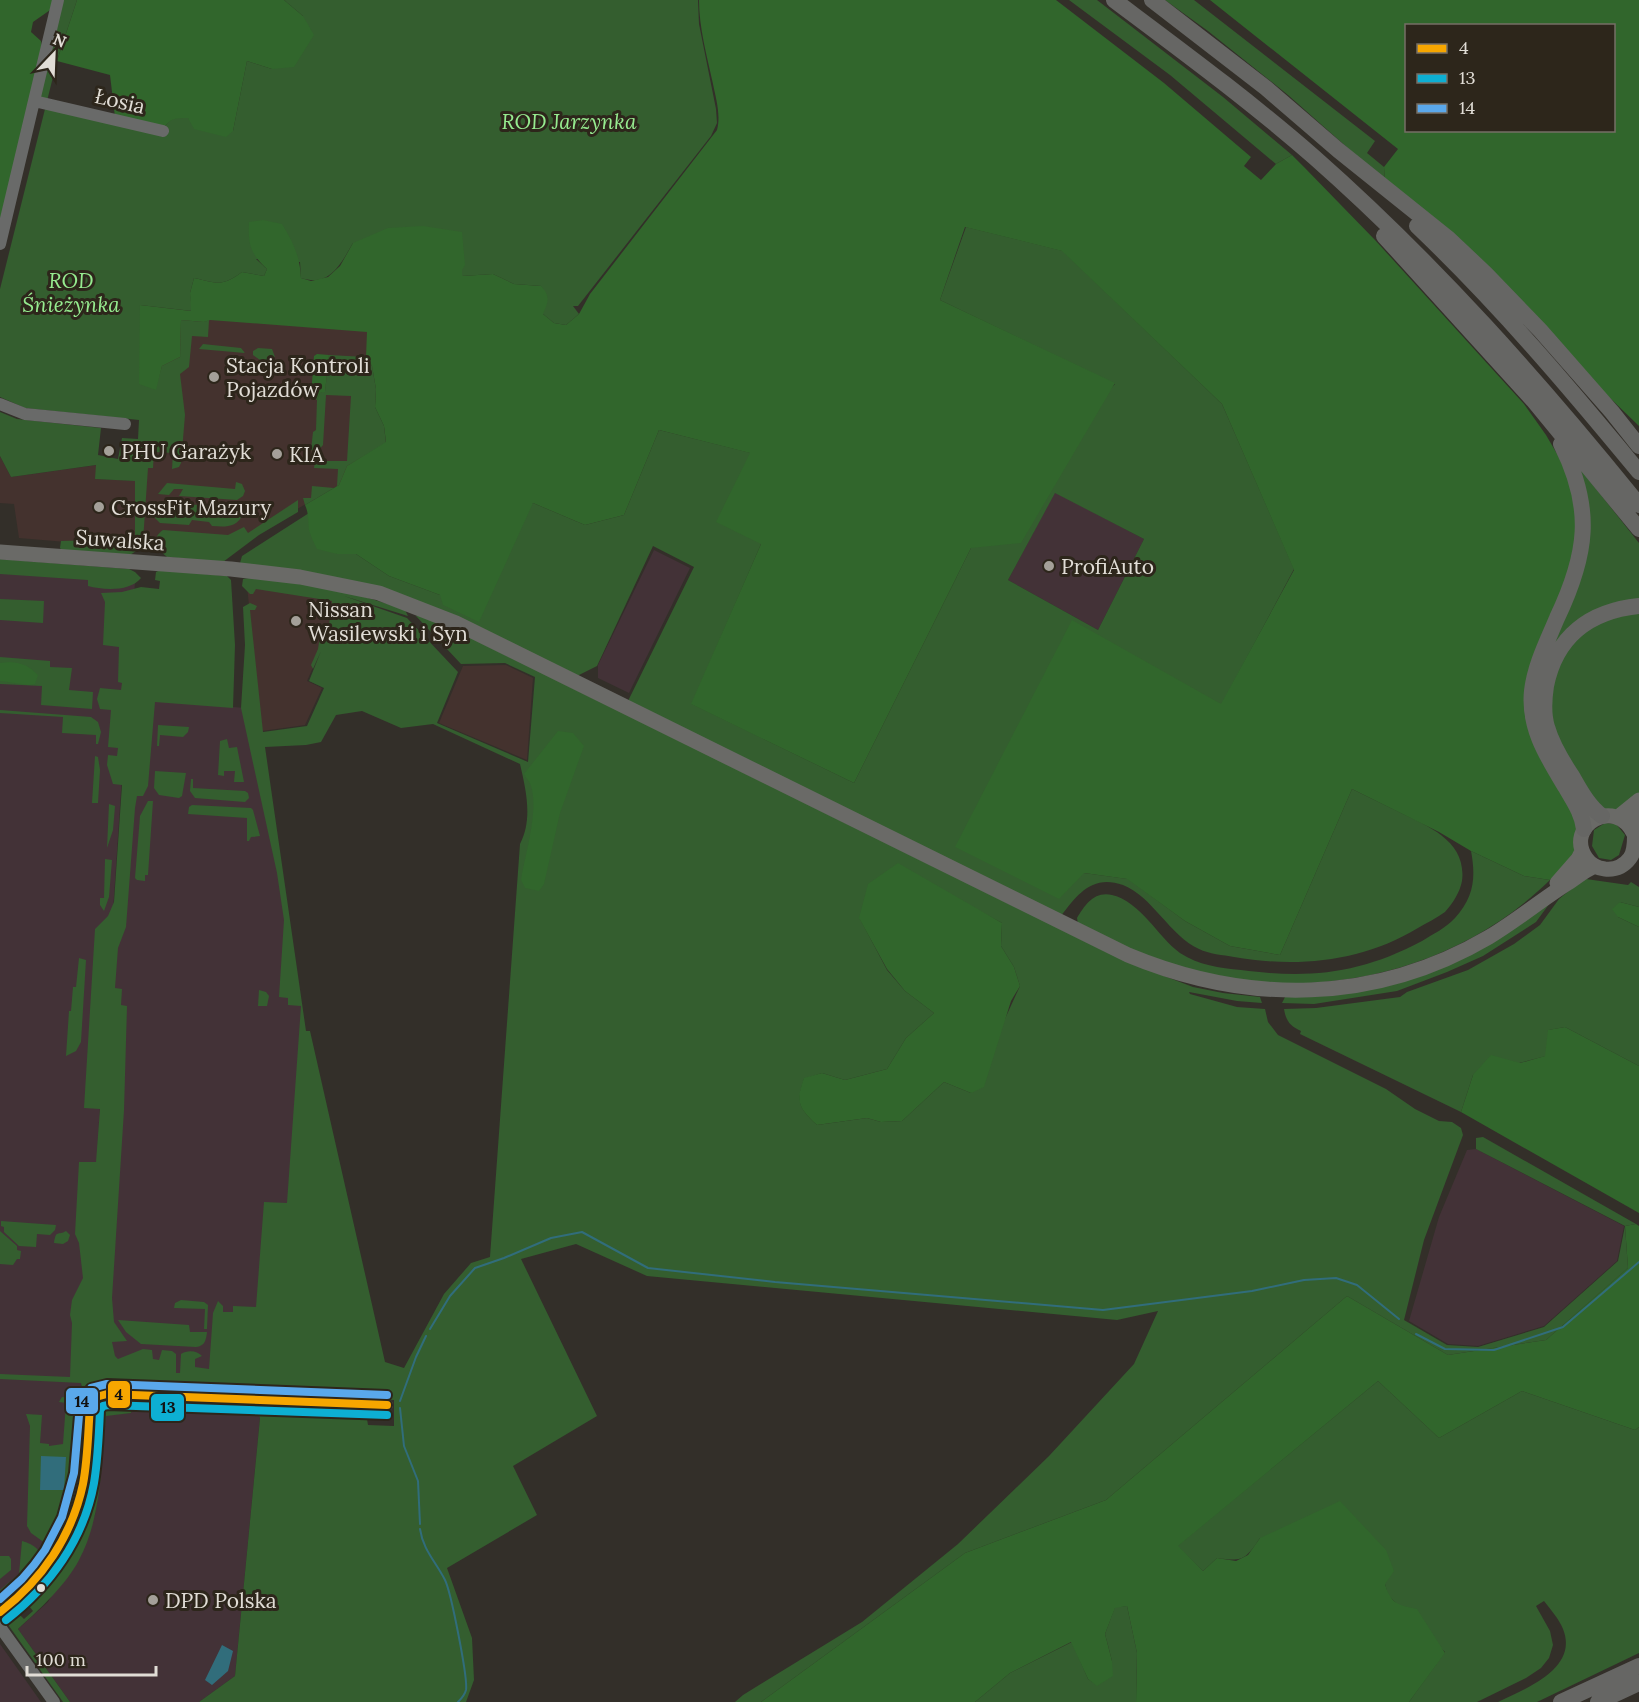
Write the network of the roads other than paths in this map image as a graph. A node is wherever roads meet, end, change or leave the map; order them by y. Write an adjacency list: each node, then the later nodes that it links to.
1 (58, 0): 4 (street)
2 (1114, 0): 7 (highway)
3 (1152, 0): 6 (highway)
4 (34, 101): 5 (street, Łosia); 8 (street)
5 (163, 131)
6 (1338, 150): 11 (highway); 15 (highway)
7 (1314, 157): 9 (highway); 16 (highway)
8 (0, 244)
9 (1533, 400): 17 (highway); 23 (highway)
10 (0, 404): 12 (street)
11 (1612, 412): 13 (highway); 14 (highway)
12 (125, 424)
13 (1639, 434)
14 (1639, 446)
15 (1639, 472)
16 (1639, 505)
17 (1639, 529)
18 (0, 552): 27 (main road, Suwalska)
19 (1639, 606): 22 (highway)
20 (1639, 800): 22 (main road)
21 (1639, 814): 24 (main road)
22 (1610, 817): 23 (main road); 24 (main road)
23 (1584, 829): 25 (main road)
24 (1634, 834): 26 (main road)
25 (1582, 851): 26 (main road); 27 (main road)
26 (1595, 866): 27 (main road)
27 (1536, 904)
28 (387, 1405): 29 (street)
29 (0, 1612)
30 (0, 1627): 33 (street)
31 (1639, 1666): 34 (highway)
32 (1639, 1683): 35 (highway)
33 (54, 1702)
34 (1561, 1702)
35 (1598, 1702)

